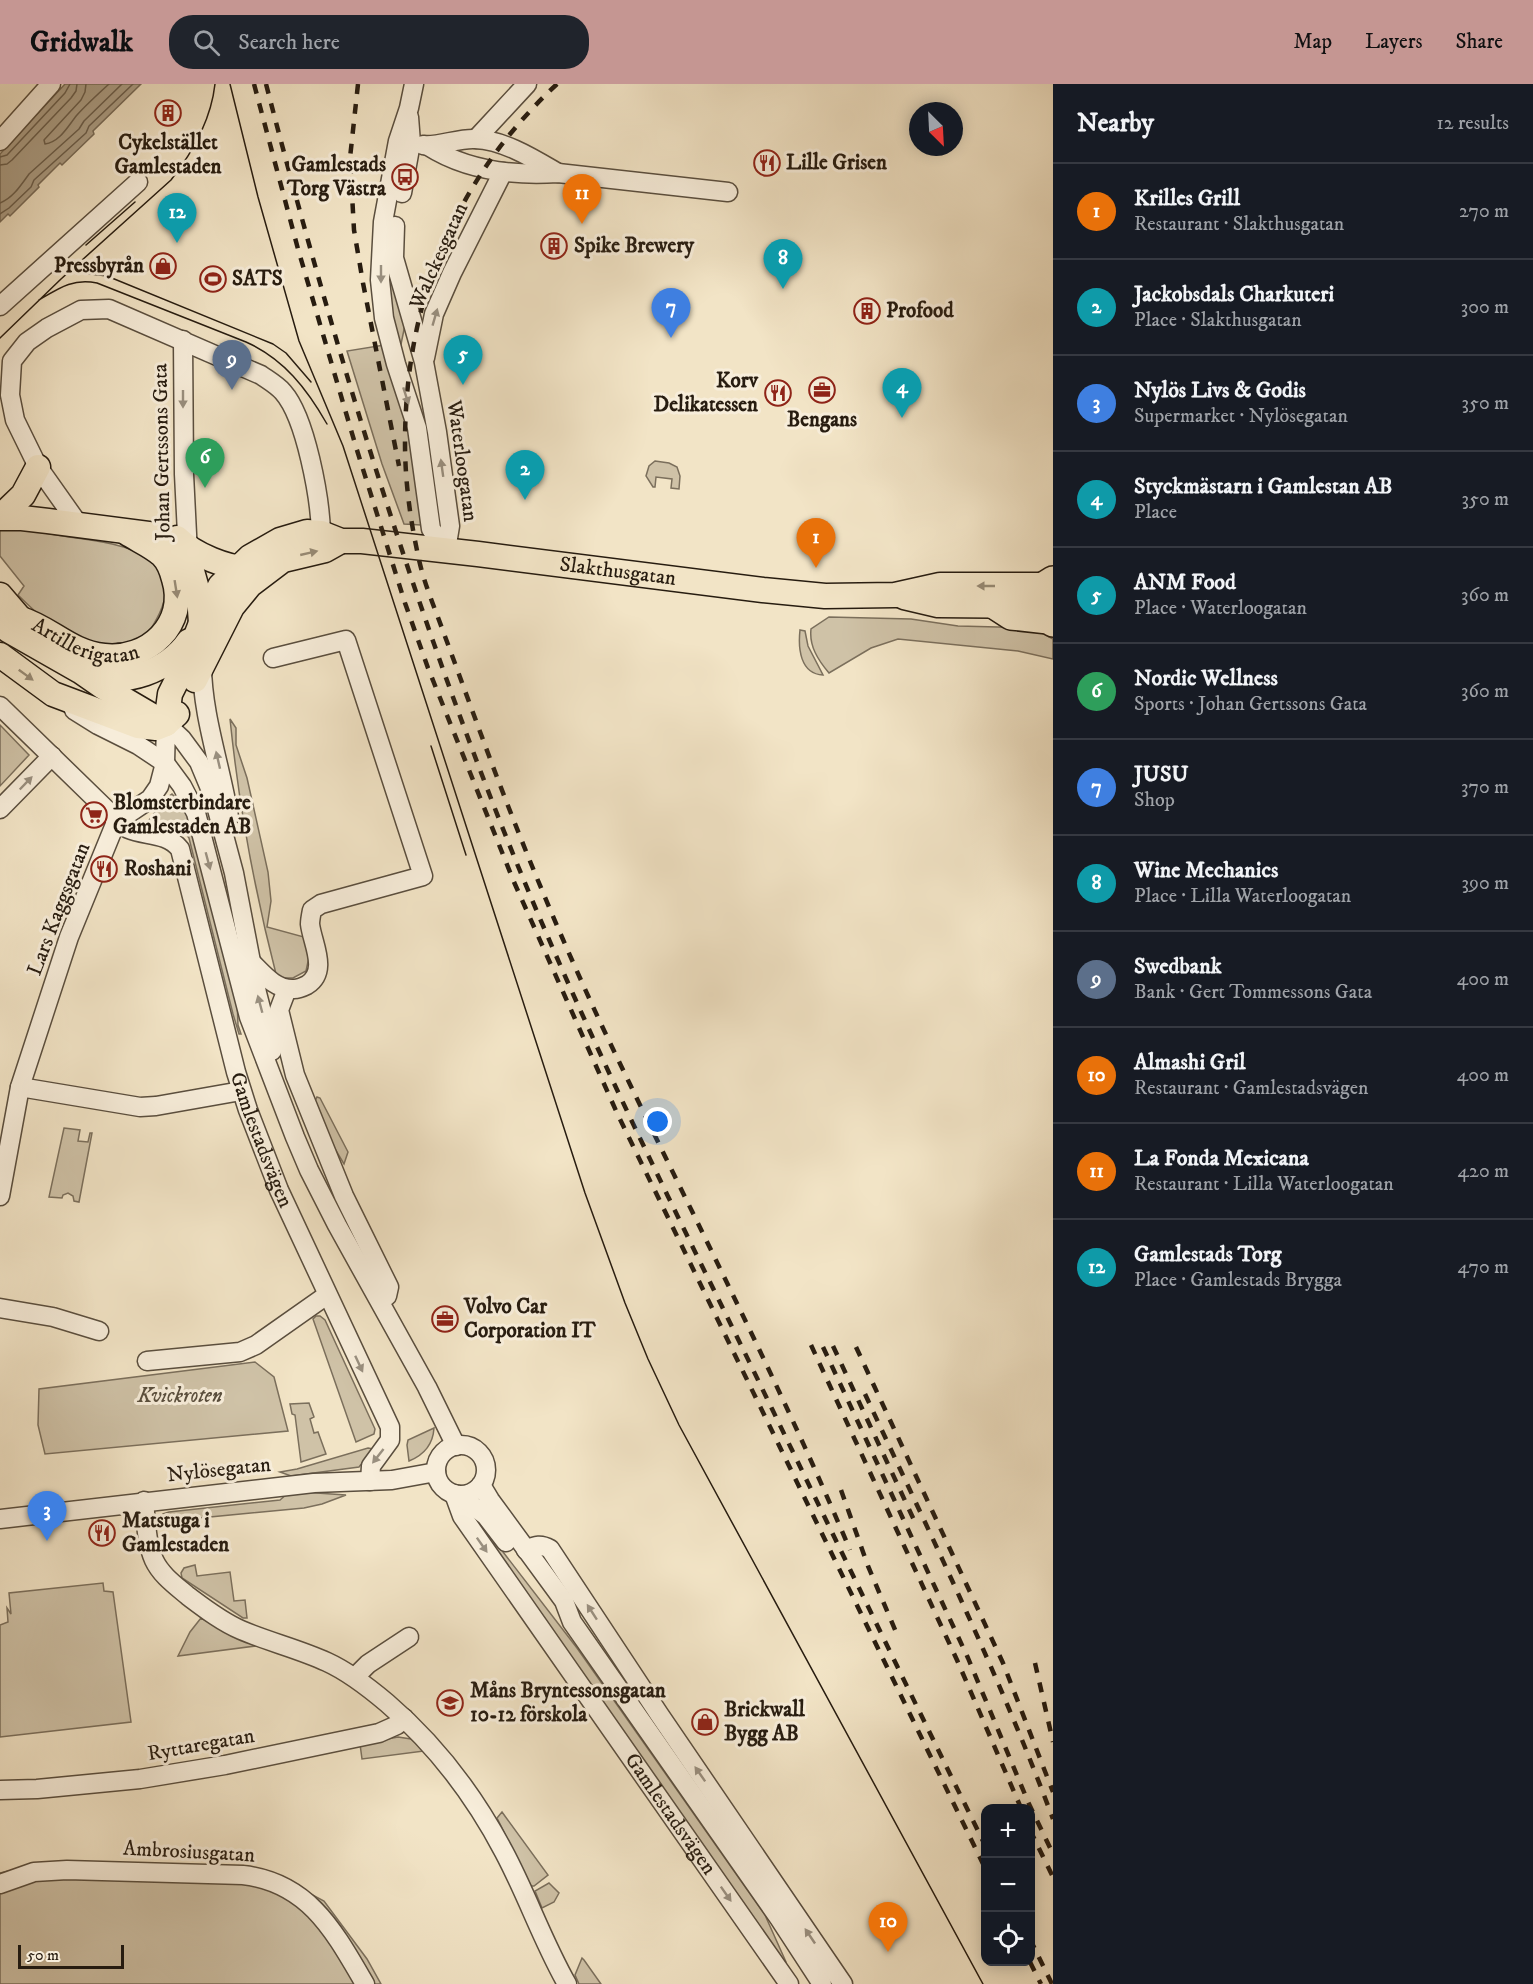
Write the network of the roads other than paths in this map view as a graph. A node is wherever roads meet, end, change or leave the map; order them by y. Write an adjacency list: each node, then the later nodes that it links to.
1 (51, 84): 5 (street)
2 (414, 84): 6 (street, Waterloogatan)
3 (526, 84): 4 (street)
4 (476, 139): 6 (street); 8 (street)
5 (0, 141)
6 (412, 143): 7 (street); 13 (street, Waterloogatan); 19 (street, Waterloogatan, one-way to 19)
7 (503, 172): 8 (street); 13 (street, Walckesgatan, one-way to 7)
8 (558, 173): 10 (street)
9 (138, 182): 11 (street)
10 (728, 192)
11 (0, 306)
12 (183, 340): 14 (street); 18 (street); 20 (street, Johan Gertssons Gata, one-way to 20)
13 (424, 362): 19 (street, Waterloogatan, one-way to 13)
14 (38, 467): 15 (main road); 16 (street)
15 (0, 518): 16 (main road, Artillerigatan)
16 (79, 525): 17 (main road, Artillerigatan)
17 (127, 532): 20 (main road, Artillerigatan); 29 (main road, Artillerigatan, one-way to 29)
18 (331, 537): 19 (main road, Slakthusgatan); 21 (main road, Slakthusgatan, one-way to 18); 22 (main road, Slakthusgatan)
19 (446, 550): 25 (main road, Slakthusgatan)
20 (188, 556): 22 (main road, Artillerigatan); 28 (main road)
21 (276, 564): 22 (main road, Artillerigatan); 32 (main road, Slakthusgatan)
22 (240, 567): 28 (main road, Slakthusgatan)
23 (1051, 589): 25 (main road, Slakthusgatan, one-way to 25); 26 (main road, Slakthusgatan)
24 (0, 596): 29 (main road, Gamlestadsvägen)
25 (896, 596): 26 (main road, Slakthusgatan)
26 (994, 605): 27 (highway)
27 (1053, 622)
28 (201, 623): 33 (main road, Slakthusgatan); 36 (main road, Slakthusgatan)
29 (10, 624): 33 (main road, Gamlestadsvägen)
30 (0, 655): 34 (main road, Gamlestadsvägen, one-way to 34)
31 (273, 658): 43 (street)
32 (202, 665): 36 (main road, Slakthusgatan); 41 (street, Gamlestadsvägen, one-way to 32)
33 (80, 671): 36 (main road, Gamlestadsvägen)
34 (53, 694): 36 (main road, Gamlestadsvägen); 38 (street, Gamlestadsvägen)
35 (0, 706): 37 (street)
36 (166, 724): 38 (street); 41 (street, Gamlestadsvägen)
37 (52, 756): 39 (street, one-way to 37); 40 (street)
38 (165, 763): 40 (street); 46 (street, Gamlestadsvägen, one-way to 46)
39 (0, 809)
40 (117, 822): 44 (street, Gamlestadsvägen); 45 (street, Lars Kaggsgatan)
41 (234, 873): 42 (street, Gamlestadsvägen)
42 (252, 963): 43 (street); 46 (street, Gamlestadsvägen, one-way to 42)
43 (287, 989): 47 (street)
44 (241, 1090): 45 (street); 50 (street, Gamlestadsvägen)
45 (12, 1094): 49 (street, Lars Kaggsgatan)
46 (282, 1102): 48 (street, Gamlestadsvägen)
47 (316, 1129): 48 (street); 51 (street)
48 (295, 1138): 51 (street, Gamlestadsvägen)
49 (0, 1196)
50 (327, 1295): 54 (street); 57 (street, Gamlestadsvägen, one-way to 57)
51 (380, 1301): 55 (street, Gamlestadsvägen)
52 (0, 1308): 53 (street)
53 (99, 1331)
54 (147, 1361)
55 (456, 1446): 56 (street); 58 (street)
56 (436, 1472): 57 (street, Nylösegatan); 59 (street)
57 (370, 1481): 60 (street, Nylösegatan)
58 (481, 1485): 59 (street); 62 (street, Gamlestadsvägen)
59 (457, 1495): 63 (street, Gamlestadsvägen); 72 (street, Gamlestadsvägen, one-way to 72)
60 (144, 1502): 61 (street, Nylösegatan); 65 (street)
61 (2, 1515)
62 (526, 1550): 63 (street, Gamlestadsvägen); 75 (street, one-way to 62)
63 (572, 1622): 69 (street, Gamlestadsvägen)
64 (409, 1637): 65 (street)
65 (355, 1677): 66 (street)
66 (404, 1718): 67 (street, Ryttaregatan); 71 (street)
67 (0, 1790)
68 (0, 1884): 70 (street, Ambrosiusgatan)
69 (804, 1956): 73 (street); 74 (street, Gamlestadsvägen)
70 (364, 1984)
71 (567, 1984)
72 (789, 1984)
73 (799, 1984)
74 (822, 1984)
75 (843, 1984)

